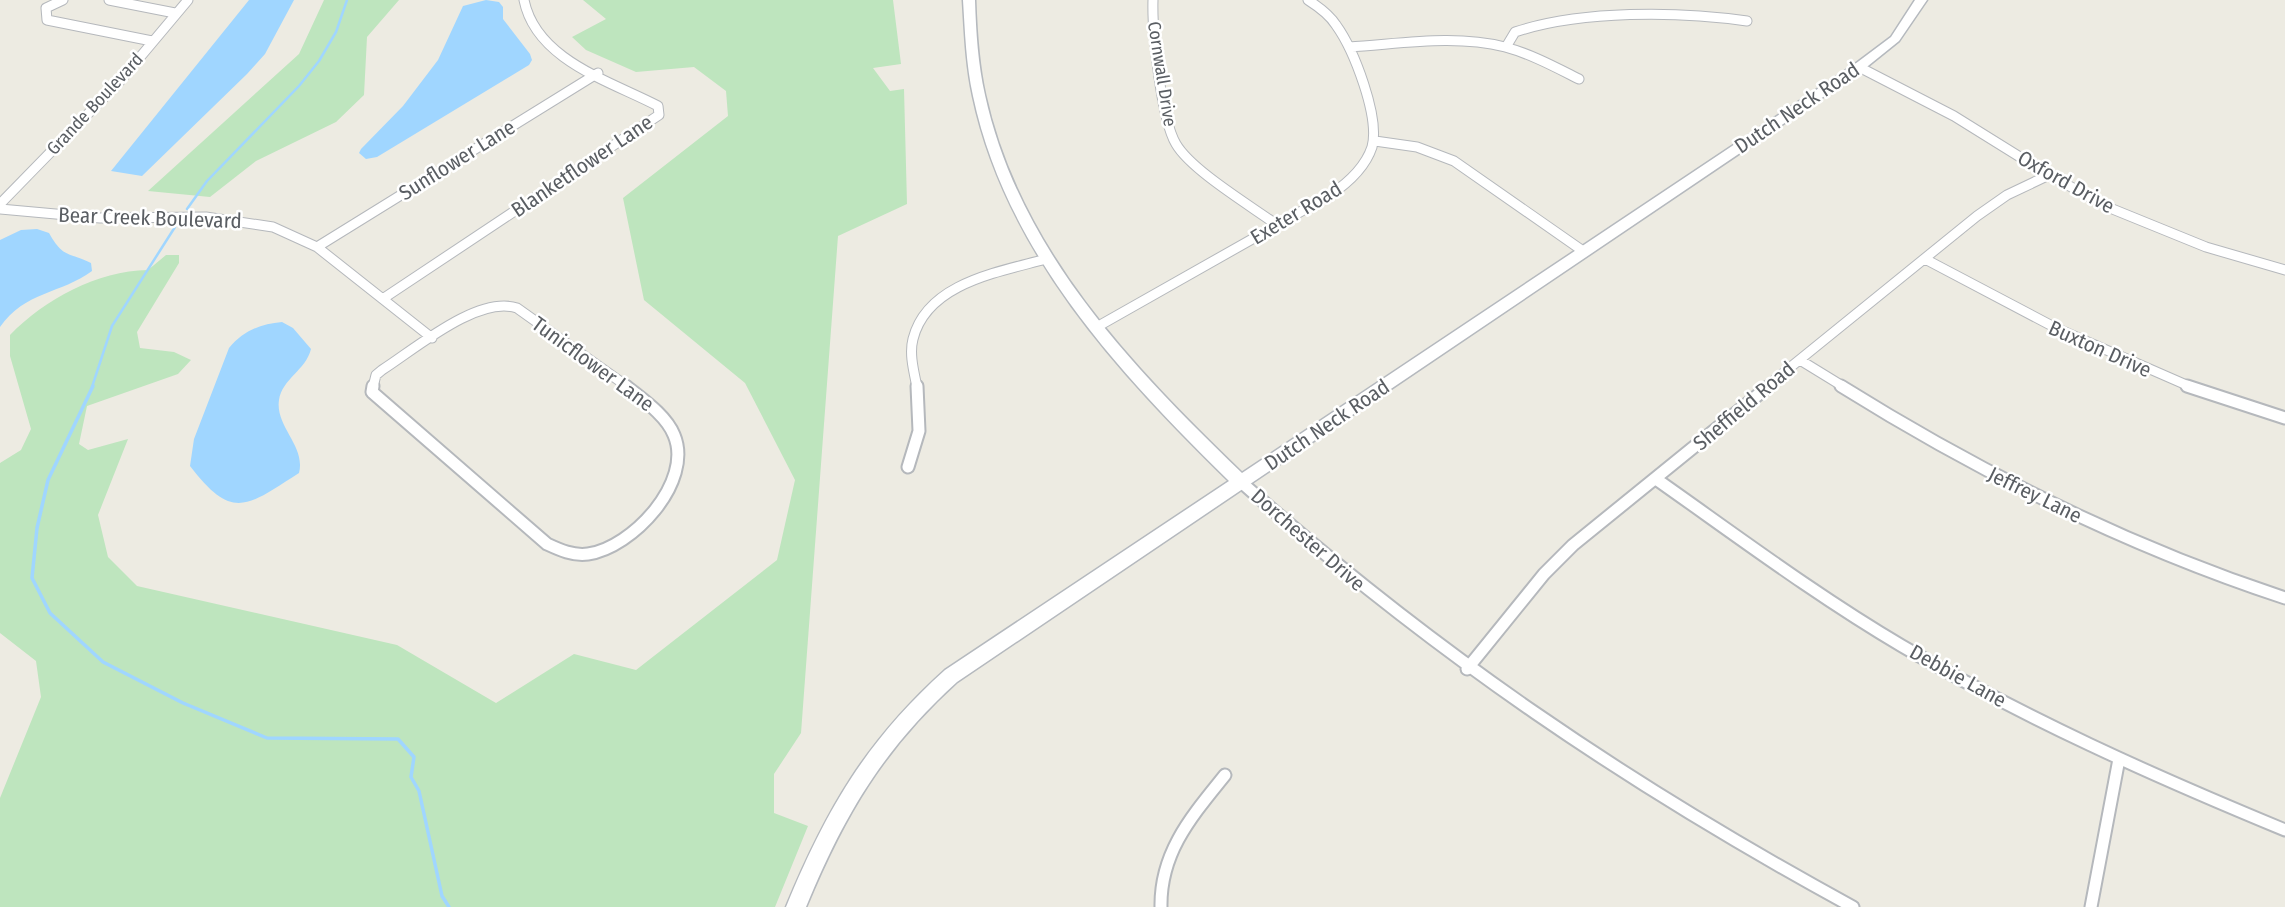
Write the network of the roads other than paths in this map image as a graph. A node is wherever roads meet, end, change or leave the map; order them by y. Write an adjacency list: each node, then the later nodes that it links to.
1 (63, 0): 11 (street)
2 (109, 0): 9 (street)
3 (188, 0): 9 (street, Grande Boulevard)
4 (524, 0): 15 (street, Blanketflower Lane)
5 (970, 0): 23 (street, Dorchester Drive)
6 (1153, 0): 20 (street, Cornwall Drive)
7 (1308, 0): 12 (street)
8 (1921, 0): 14 (street, Dutch Neck Road)
9 (175, 13): 11 (street, Grande Boulevard)
10 (1746, 22): 13 (street)
11 (152, 41): 19 (street, Grande Boulevard)
12 (1349, 47): 13 (street); 17 (street)
13 (1506, 47): 16 (street)
14 (1859, 67): 18 (street, Oxford Drive); 22 (street, Dutch Neck Road)
15 (598, 74): 21 (street, Sunflower Lane); 26 (street, Blanketflower Lane)
16 (1579, 79)
17 (1375, 141): 20 (street, Exeter Road); 22 (street)
18 (2049, 176): 24 (street, Sheffield Road); 25 (street, Oxford Drive)
19 (0, 207): 21 (street, Bear Creek Boulevard)
20 (1277, 225): 27 (street, Exeter Road)
21 (317, 247): 26 (street, Bear Creek Boulevard)
22 (1583, 251): 33 (street, Dutch Neck Road)
23 (1046, 259): 27 (street, Dorchester Drive); 31 (street)
24 (1925, 259): 29 (street, Sheffield Road); 30 (street, Buxton Drive)
25 (2285, 270)
26 (384, 298): 28 (street, Bear Creek Boulevard)
27 (1095, 328): 33 (street, Dorchester Drive)
28 (432, 338): 28 (street, Tunicflower Lane)
29 (1800, 360): 32 (street, Sheffield Road); 34 (street, Jeffrey Lane)
30 (2285, 418)
31 (908, 467)
32 (1656, 479): 35 (street, Sheffield Road); 36 (street, Debbie Lane)
33 (1241, 482): 35 (street, Dorchester Drive); 39 (street, Dutch Neck Road)
34 (2285, 598)
35 (1467, 669): 41 (street, Dorchester Drive)
36 (2119, 758): 38 (street, Debbie Lane); 42 (street)
37 (1225, 775): 40 (street)
38 (2285, 830)
39 (796, 907)
40 (1161, 907)
41 (1853, 907)
42 (2091, 907)

